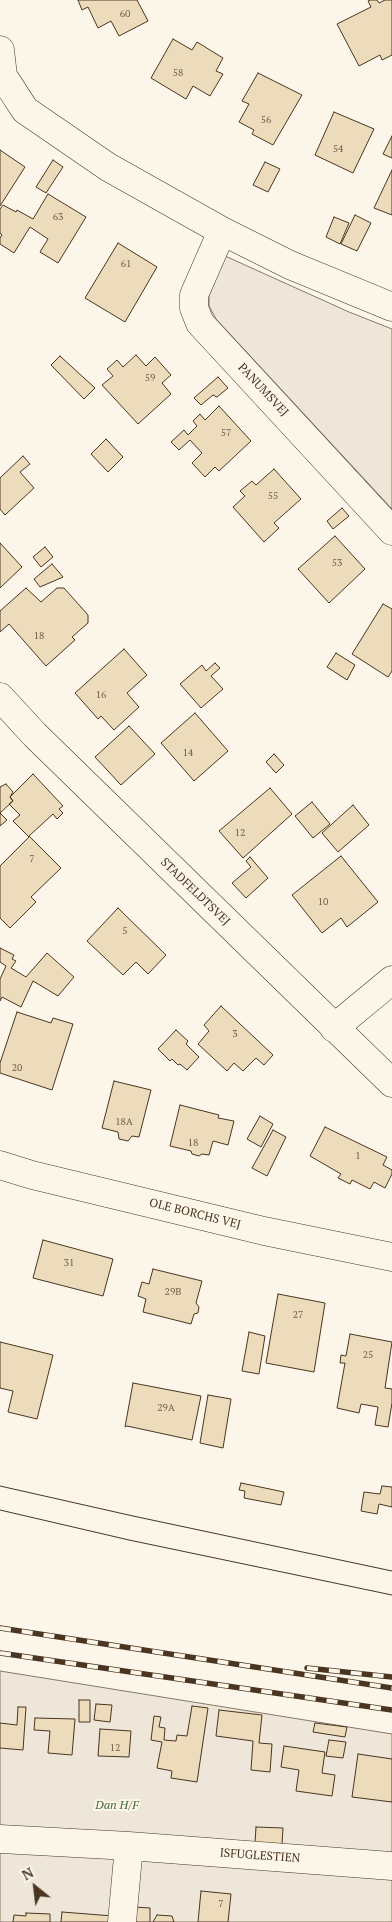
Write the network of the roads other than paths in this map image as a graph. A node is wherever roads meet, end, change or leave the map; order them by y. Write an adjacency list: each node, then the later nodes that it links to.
1 (0, 50): 2 (street)
2 (222, 231): 3 (street); 4 (street, PANUMSVEJ)
3 (392, 307)
4 (392, 531)
5 (0, 697): 7 (street, STADFELDTSVEJ)
6 (392, 980): 7 (street)
7 (334, 1028): 8 (street, STADFELDTSVEJ)
8 (392, 1083)
9 (0, 1165): 10 (street, OLE BORCHS VEJ)
10 (392, 1257)
11 (0, 1839): 12 (street, ISFUGLESTIEN)
12 (129, 1846): 13 (street, ISFUGLESTIEN); 14 (street)
13 (392, 1866)
14 (122, 1922)

